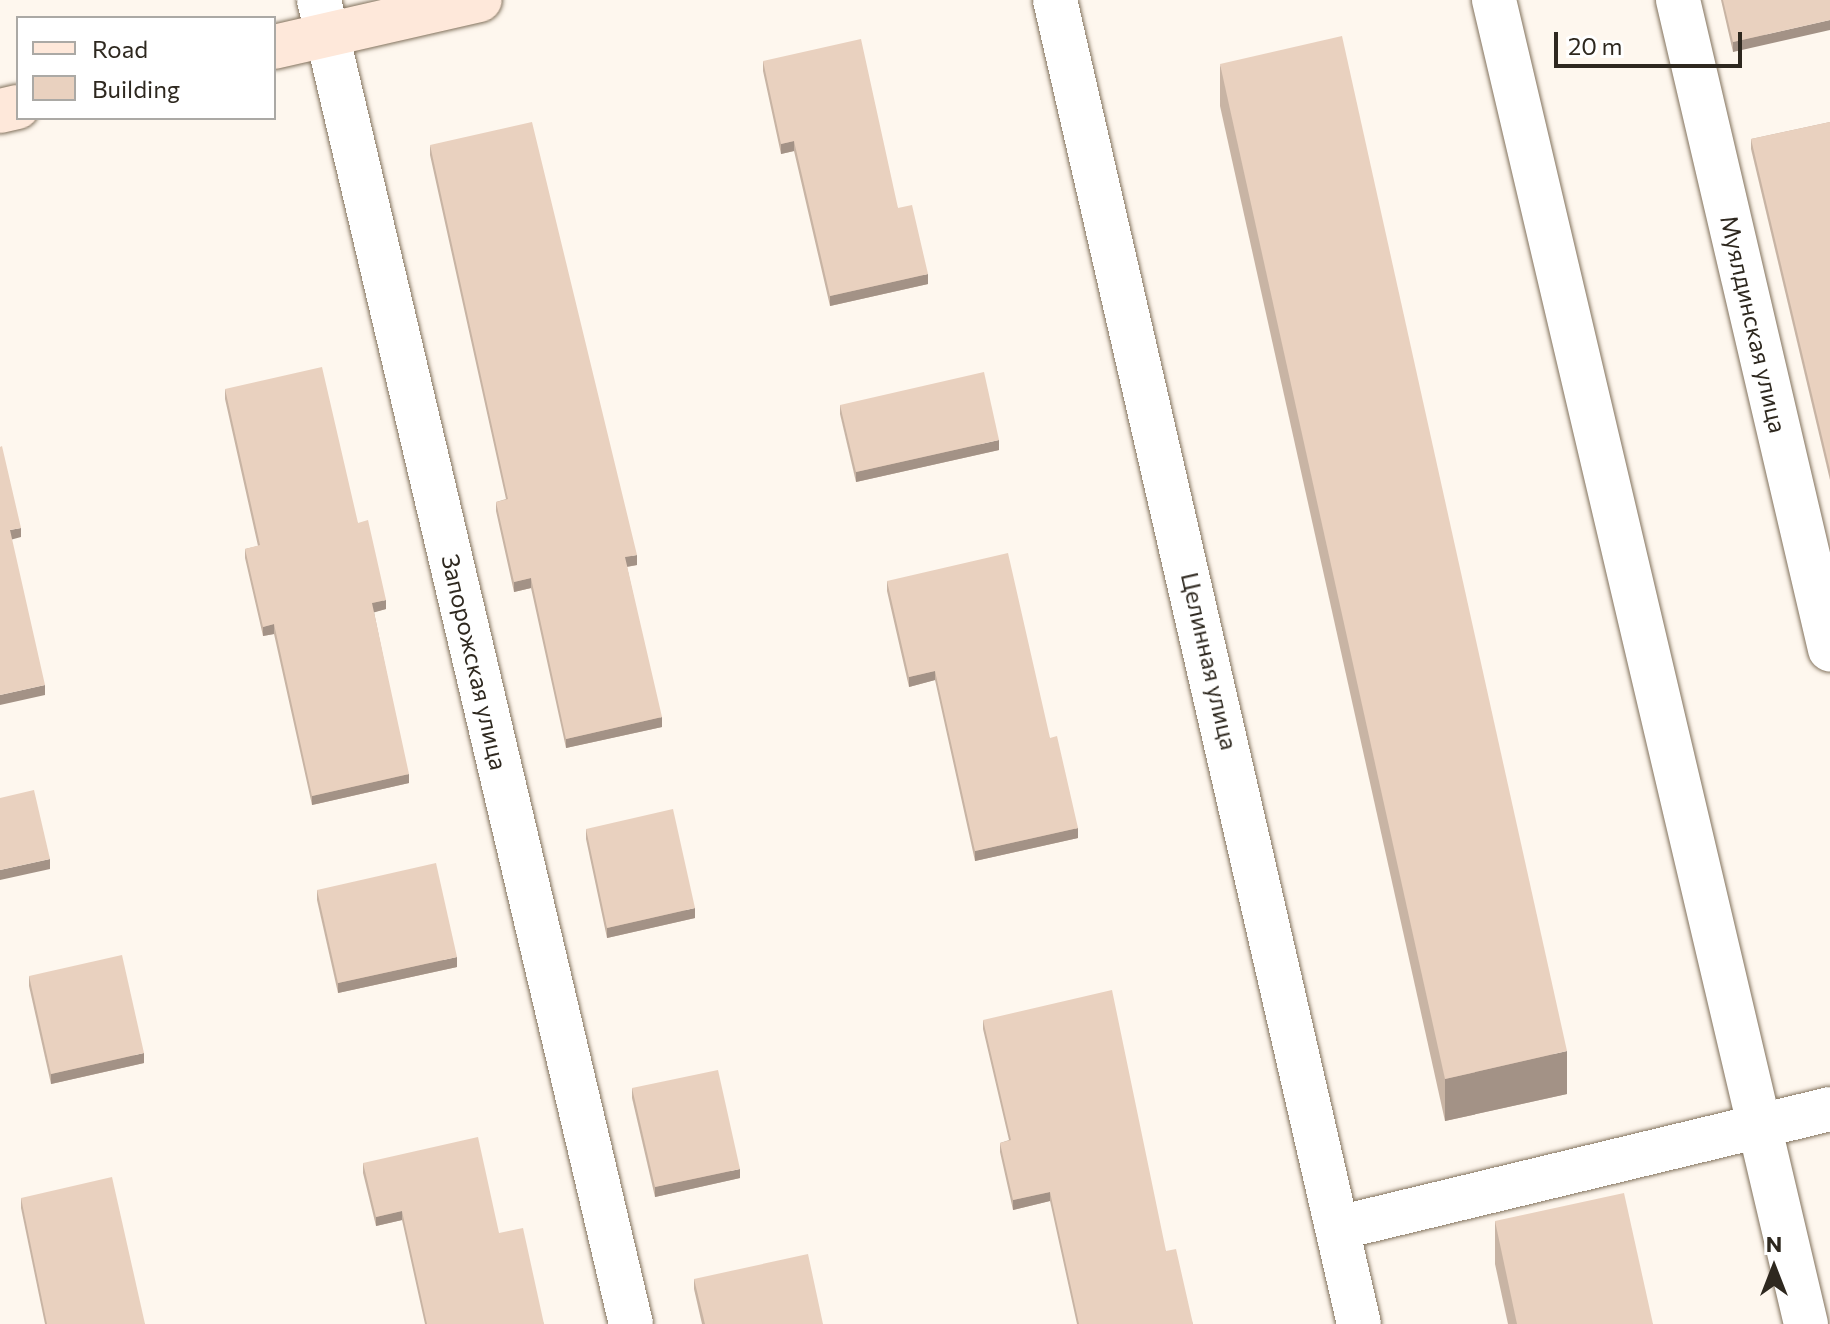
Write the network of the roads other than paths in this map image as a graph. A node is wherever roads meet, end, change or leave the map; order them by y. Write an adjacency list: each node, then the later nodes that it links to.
1 (480, 0): 5 (street)
2 (1055, 0): 10 (street, Целинная улица)
3 (1494, 0): 9 (street)
4 (1678, 0): 7 (street, Муялдинская улица)
5 (323, 18): 6 (street); 11 (street, Запорожская улица)
6 (276, 46)
7 (1830, 649)
8 (1830, 1109): 9 (street)
9 (1762, 1125): 10 (street); 13 (street)
10 (1342, 1227): 12 (street, Целинная улица)
11 (631, 1324)
12 (1359, 1324)
13 (1806, 1324)

